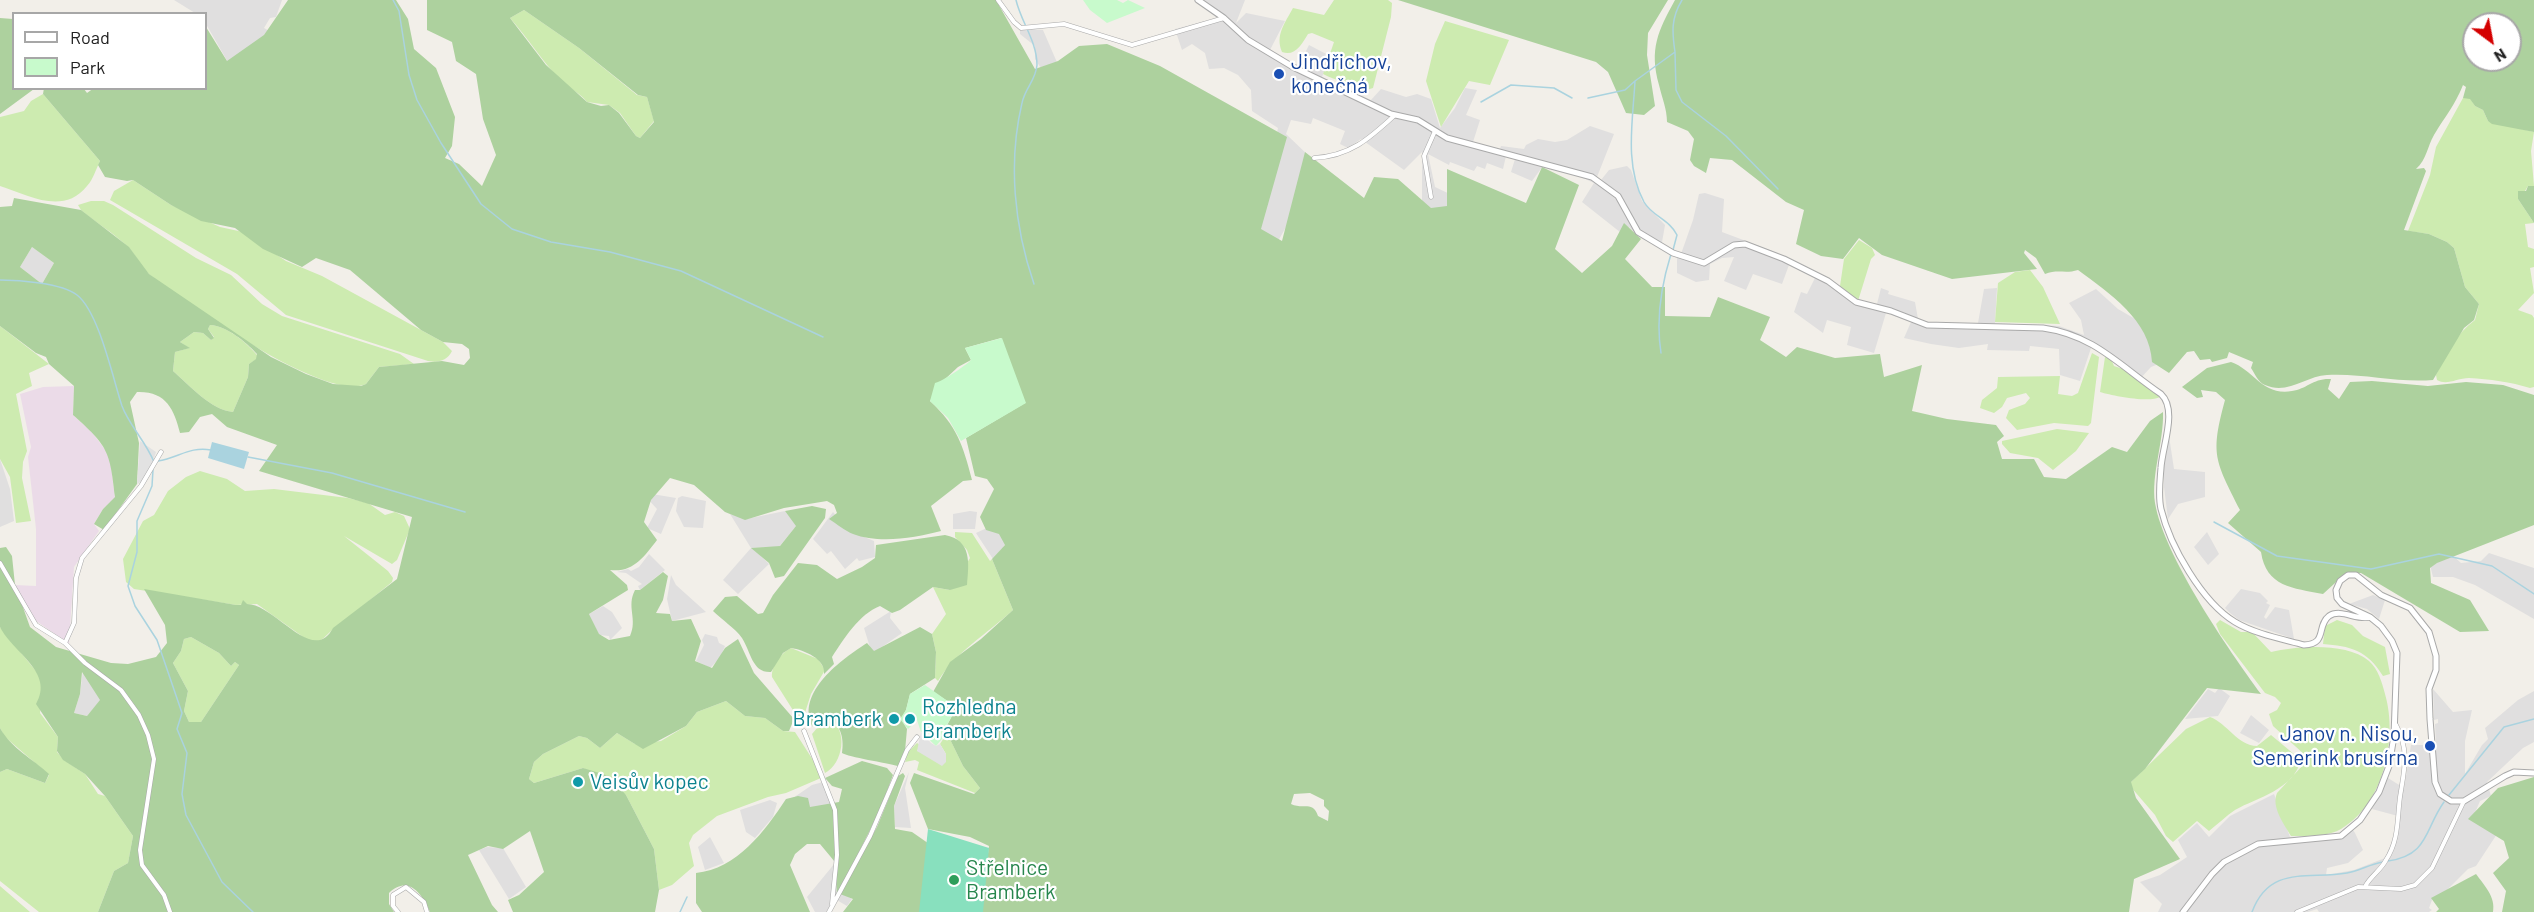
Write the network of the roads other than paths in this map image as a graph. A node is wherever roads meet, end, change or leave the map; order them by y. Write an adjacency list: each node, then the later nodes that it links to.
1 (998, 0): 3 (street)
2 (1198, 0): 3 (street)
3 (1224, 18): 4 (street)
4 (1395, 115): 5 (street); 6 (street)
5 (1435, 131): 7 (street); 10 (street)
6 (1314, 158)
7 (1431, 197)
8 (161, 452): 11 (street)
9 (0, 563): 11 (street)
10 (2370, 617): 12 (street); 16 (street)
11 (65, 643): 19 (street)
12 (2394, 723): 17 (street); 22 (street)
13 (804, 731): 18 (street)
14 (917, 737): 18 (street)
15 (2534, 773): 16 (street)
16 (2464, 801): 17 (street)
17 (2366, 885): 23 (street)
18 (830, 910)
19 (170, 912)
20 (398, 912): 21 (street)
21 (428, 912)
22 (2183, 912)
23 (2297, 912)

